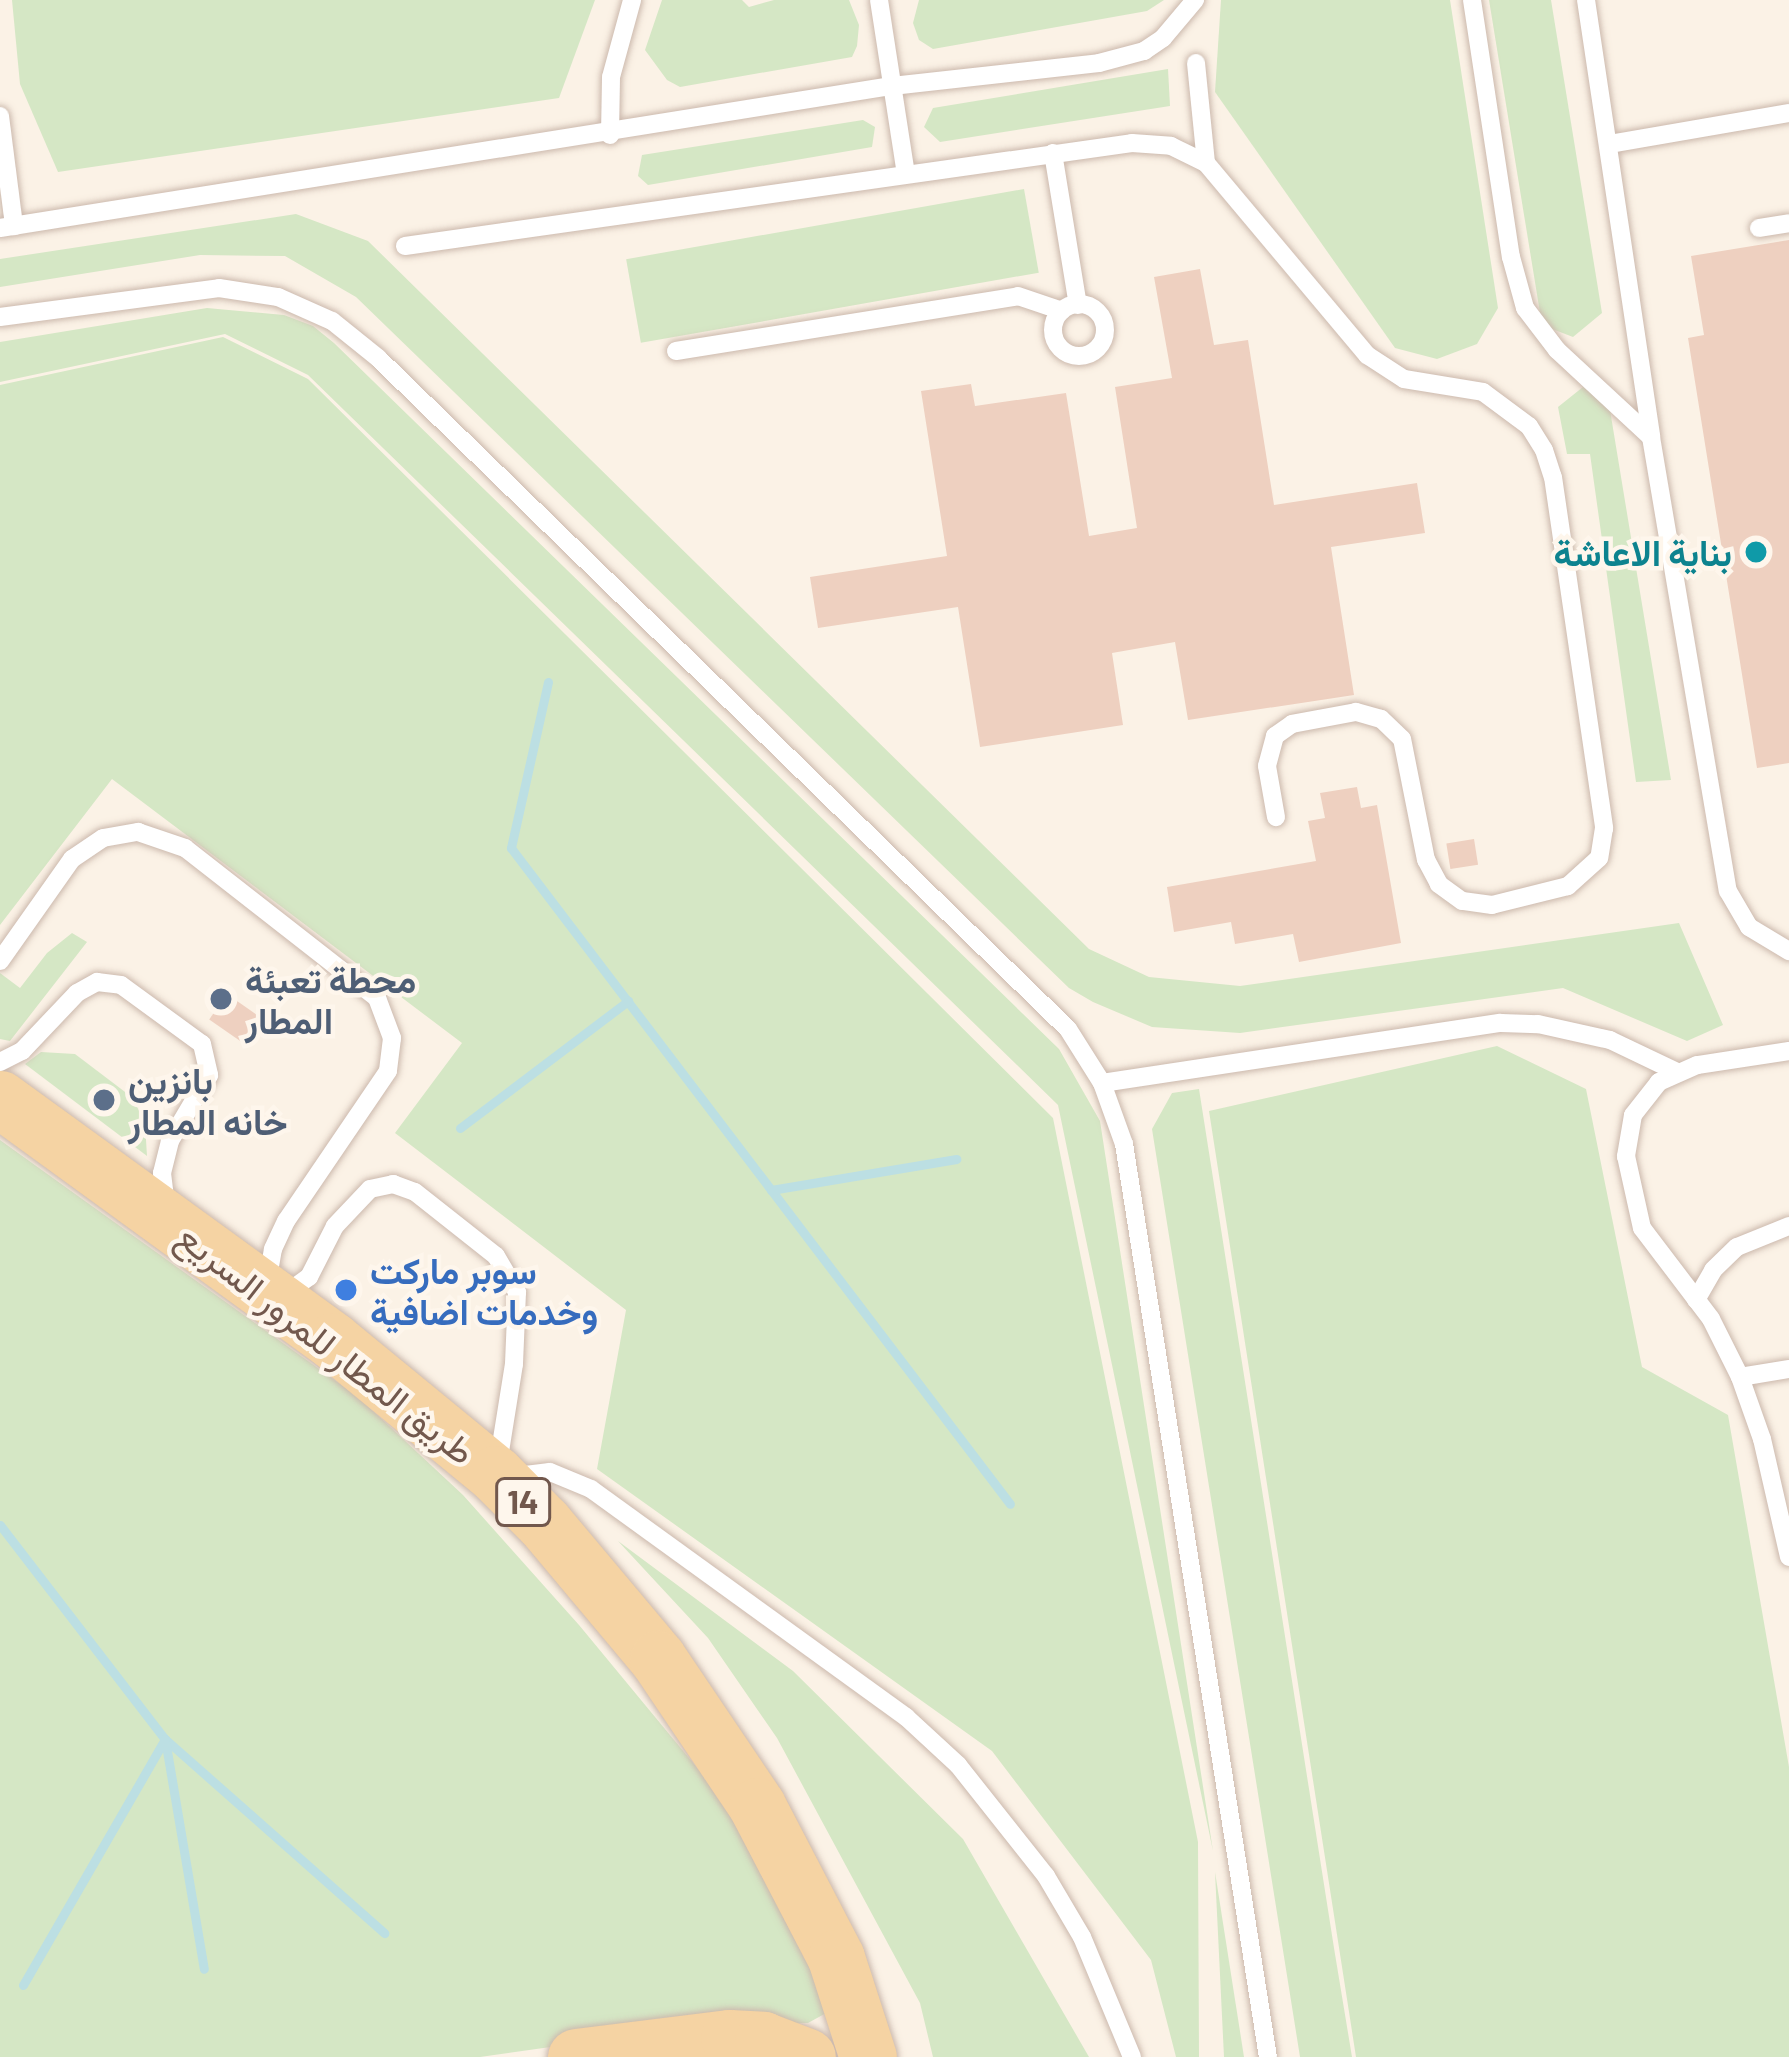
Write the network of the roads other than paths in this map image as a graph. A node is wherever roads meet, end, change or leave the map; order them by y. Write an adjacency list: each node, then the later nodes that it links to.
1 (632, 0): 10 (lane)
2 (879, 0): 7 (lane)
3 (1195, 0): 7 (lane)
4 (1472, 0): 21 (lane)
5 (1586, 0): 11 (lane)
6 (1196, 63): 13 (lane)
7 (892, 86): 10 (lane); 14 (lane)
8 (1789, 113): 11 (lane)
9 (0, 116): 16 (lane)
10 (610, 135): 16 (lane)
11 (1609, 144): 21 (lane)
12 (1053, 153): 13 (lane); 14 (lane); 20 (lane)
13 (1207, 163): 22 (lane)
14 (906, 174): 18 (lane)
15 (1789, 223): 17 (lane)
16 (7, 227)
17 (1759, 229)
18 (405, 246)
19 (0, 317): 28 (lane)
20 (676, 352)
21 (1651, 437): 23 (lane)
22 (1276, 817)
23 (1789, 951)
24 (0, 961): 32 (lane)
25 (1789, 1051): 27 (lane)
26 (0, 1062): 30 (lane)
27 (1677, 1072): 28 (lane); 33 (lane)
28 (1102, 1083): 43 (lane)
29 (0, 1099): 30 (main road, طريق المطار للمرور السريع / 14)
30 (172, 1222): 32 (main road, طريق المطار للمرور السريع / 14)
31 (1789, 1226): 33 (lane)
32 (272, 1296): 36 (main road, طريق المطار للمرور السريع / 14); 36 (lane)
33 (1696, 1300): 35 (lane)
34 (1789, 1369): 35 (lane)
35 (1740, 1377): 37 (lane)
36 (499, 1478): 41 (main road, طريق المطار للمرور السريع / 14); 42 (lane)
37 (1784, 1514): 38 (lane)
38 (1789, 1557)
39 (598, 2055): 40 (main road)
40 (807, 2057)
41 (868, 2057)
42 (1132, 2057)
43 (1268, 2057)

